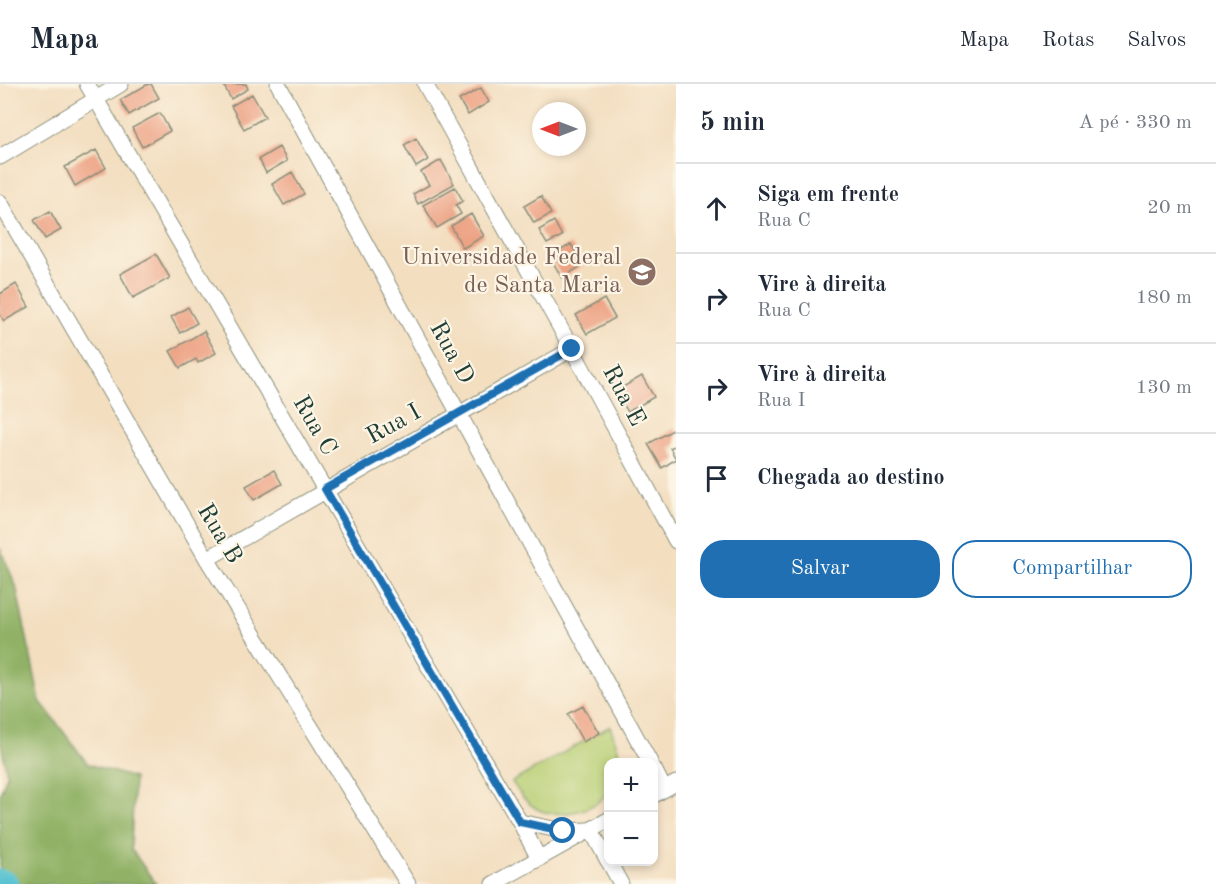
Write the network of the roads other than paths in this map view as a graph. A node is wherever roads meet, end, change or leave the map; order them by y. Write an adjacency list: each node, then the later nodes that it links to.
1 (87, 84): 5 (street, Rua C)
2 (121, 84): 5 (street)
3 (278, 84): 9 (street, Rua D)
4 (425, 84): 8 (street, Rua E)
5 (96, 98): 6 (street); 10 (street, Rua C)
6 (0, 157)
7 (0, 202): 12 (street, Rua B)
8 (572, 349): 9 (street, Rua I); 11 (street, Rua E)
9 (459, 414): 10 (street, Rua I); 13 (street, Rua D)
10 (325, 489): 12 (street, Rua I); 16 (street, Rua C)
11 (676, 541)
12 (207, 559): 22 (street, Rua B)
13 (636, 738): 14 (street, Rua D); 15 (street, Rua D)
14 (637, 758)
15 (648, 758)
16 (520, 822): 18 (street); 20 (street, Rua C)
17 (604, 823): 18 (street)
18 (591, 830): 19 (street); 20 (street)
19 (604, 852)
20 (539, 859): 23 (street)
21 (612, 866): 24 (street)
22 (408, 884)
23 (493, 884)
24 (621, 884)

